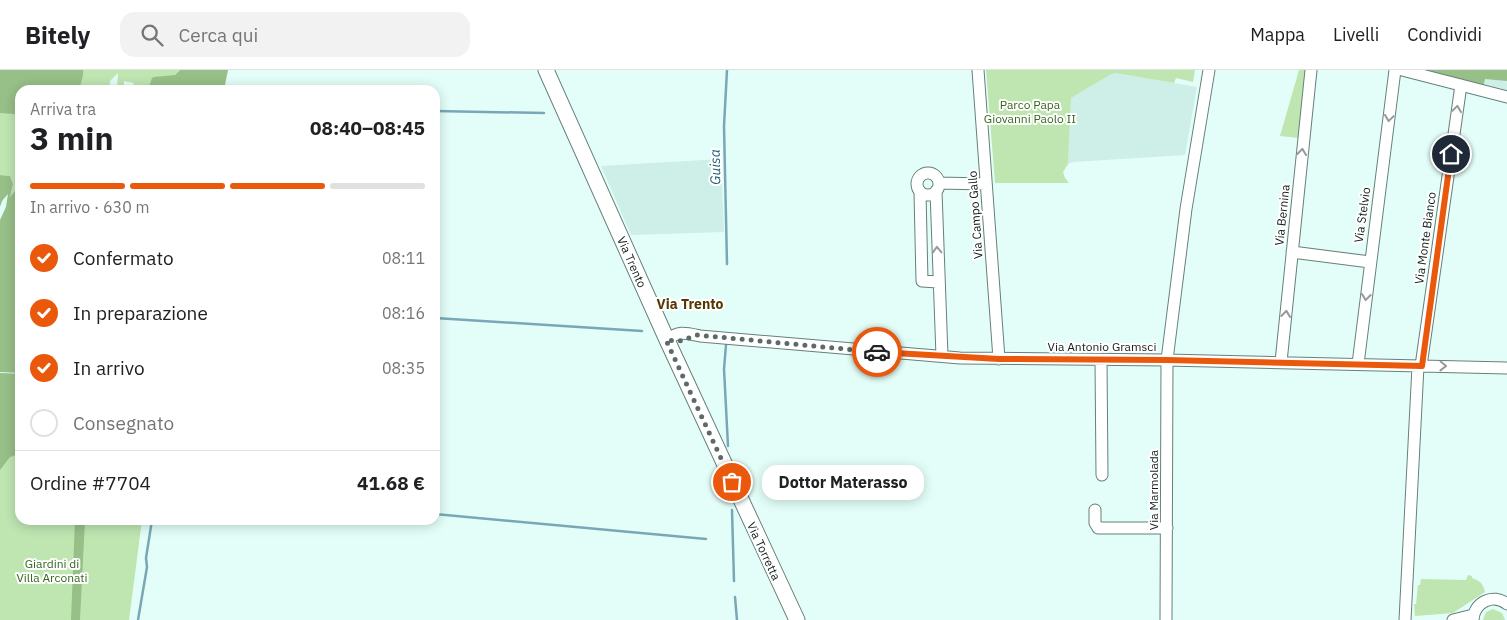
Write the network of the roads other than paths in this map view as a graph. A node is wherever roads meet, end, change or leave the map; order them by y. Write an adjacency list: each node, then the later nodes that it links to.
1 (546, 70): 15 (main road, Via Trento)
2 (978, 70): 9 (street, Via Campo Gallo)
3 (1209, 70): 19 (street, Via Marmolada)
4 (1311, 70): 12 (street, Via Bernina, one-way to 4)
5 (1395, 70): 13 (street, Via Stelvio, one-way to 13)
6 (1402, 70): 7 (street)
7 (1461, 85): 8 (street); 22 (street, Via Monte Bianco, one-way to 7)
8 (1507, 97)
9 (986, 184): 10 (street); 17 (street, Via Campo Gallo)
10 (937, 187): 11 (street); 11 (street); 14 (street, one-way to 10)
11 (920, 192): 14 (street)
12 (1292, 252): 13 (street); 20 (street, Via Bernina, one-way to 12)
13 (1370, 262): 21 (street, Via Stelvio, one-way to 21)
14 (938, 282): 16 (street)
15 (666, 340): 16 (street, Via Antonio Gramsci); 25 (main road, Via Trento)
16 (942, 356): 17 (street, Via Antonio Gramsci)
17 (999, 359): 18 (street, Via Antonio Gramsci)
18 (1101, 360): 19 (street, Via Antonio Gramsci); 24 (street)
19 (1167, 360): 20 (street, Via Antonio Gramsci); 27 (street, Via Marmolada)
20 (1281, 362): 21 (street, Via Antonio Gramsci)
21 (1358, 364): 22 (street, Via Antonio Gramsci)
22 (1420, 366): 23 (street, Via Antonio Gramsci, one-way to 23); 30 (street, Via Monte Bianco)
23 (1507, 368)
24 (1102, 475)
25 (732, 482): 31 (main road, Via Torretta)
26 (1095, 510): 27 (street)
27 (1167, 528): 32 (street, Via Marmolada)
28 (1507, 604): 29 (street)
29 (1473, 617): 33 (street)
30 (1407, 619)
31 (797, 620)
32 (1166, 620)
33 (1453, 620)

